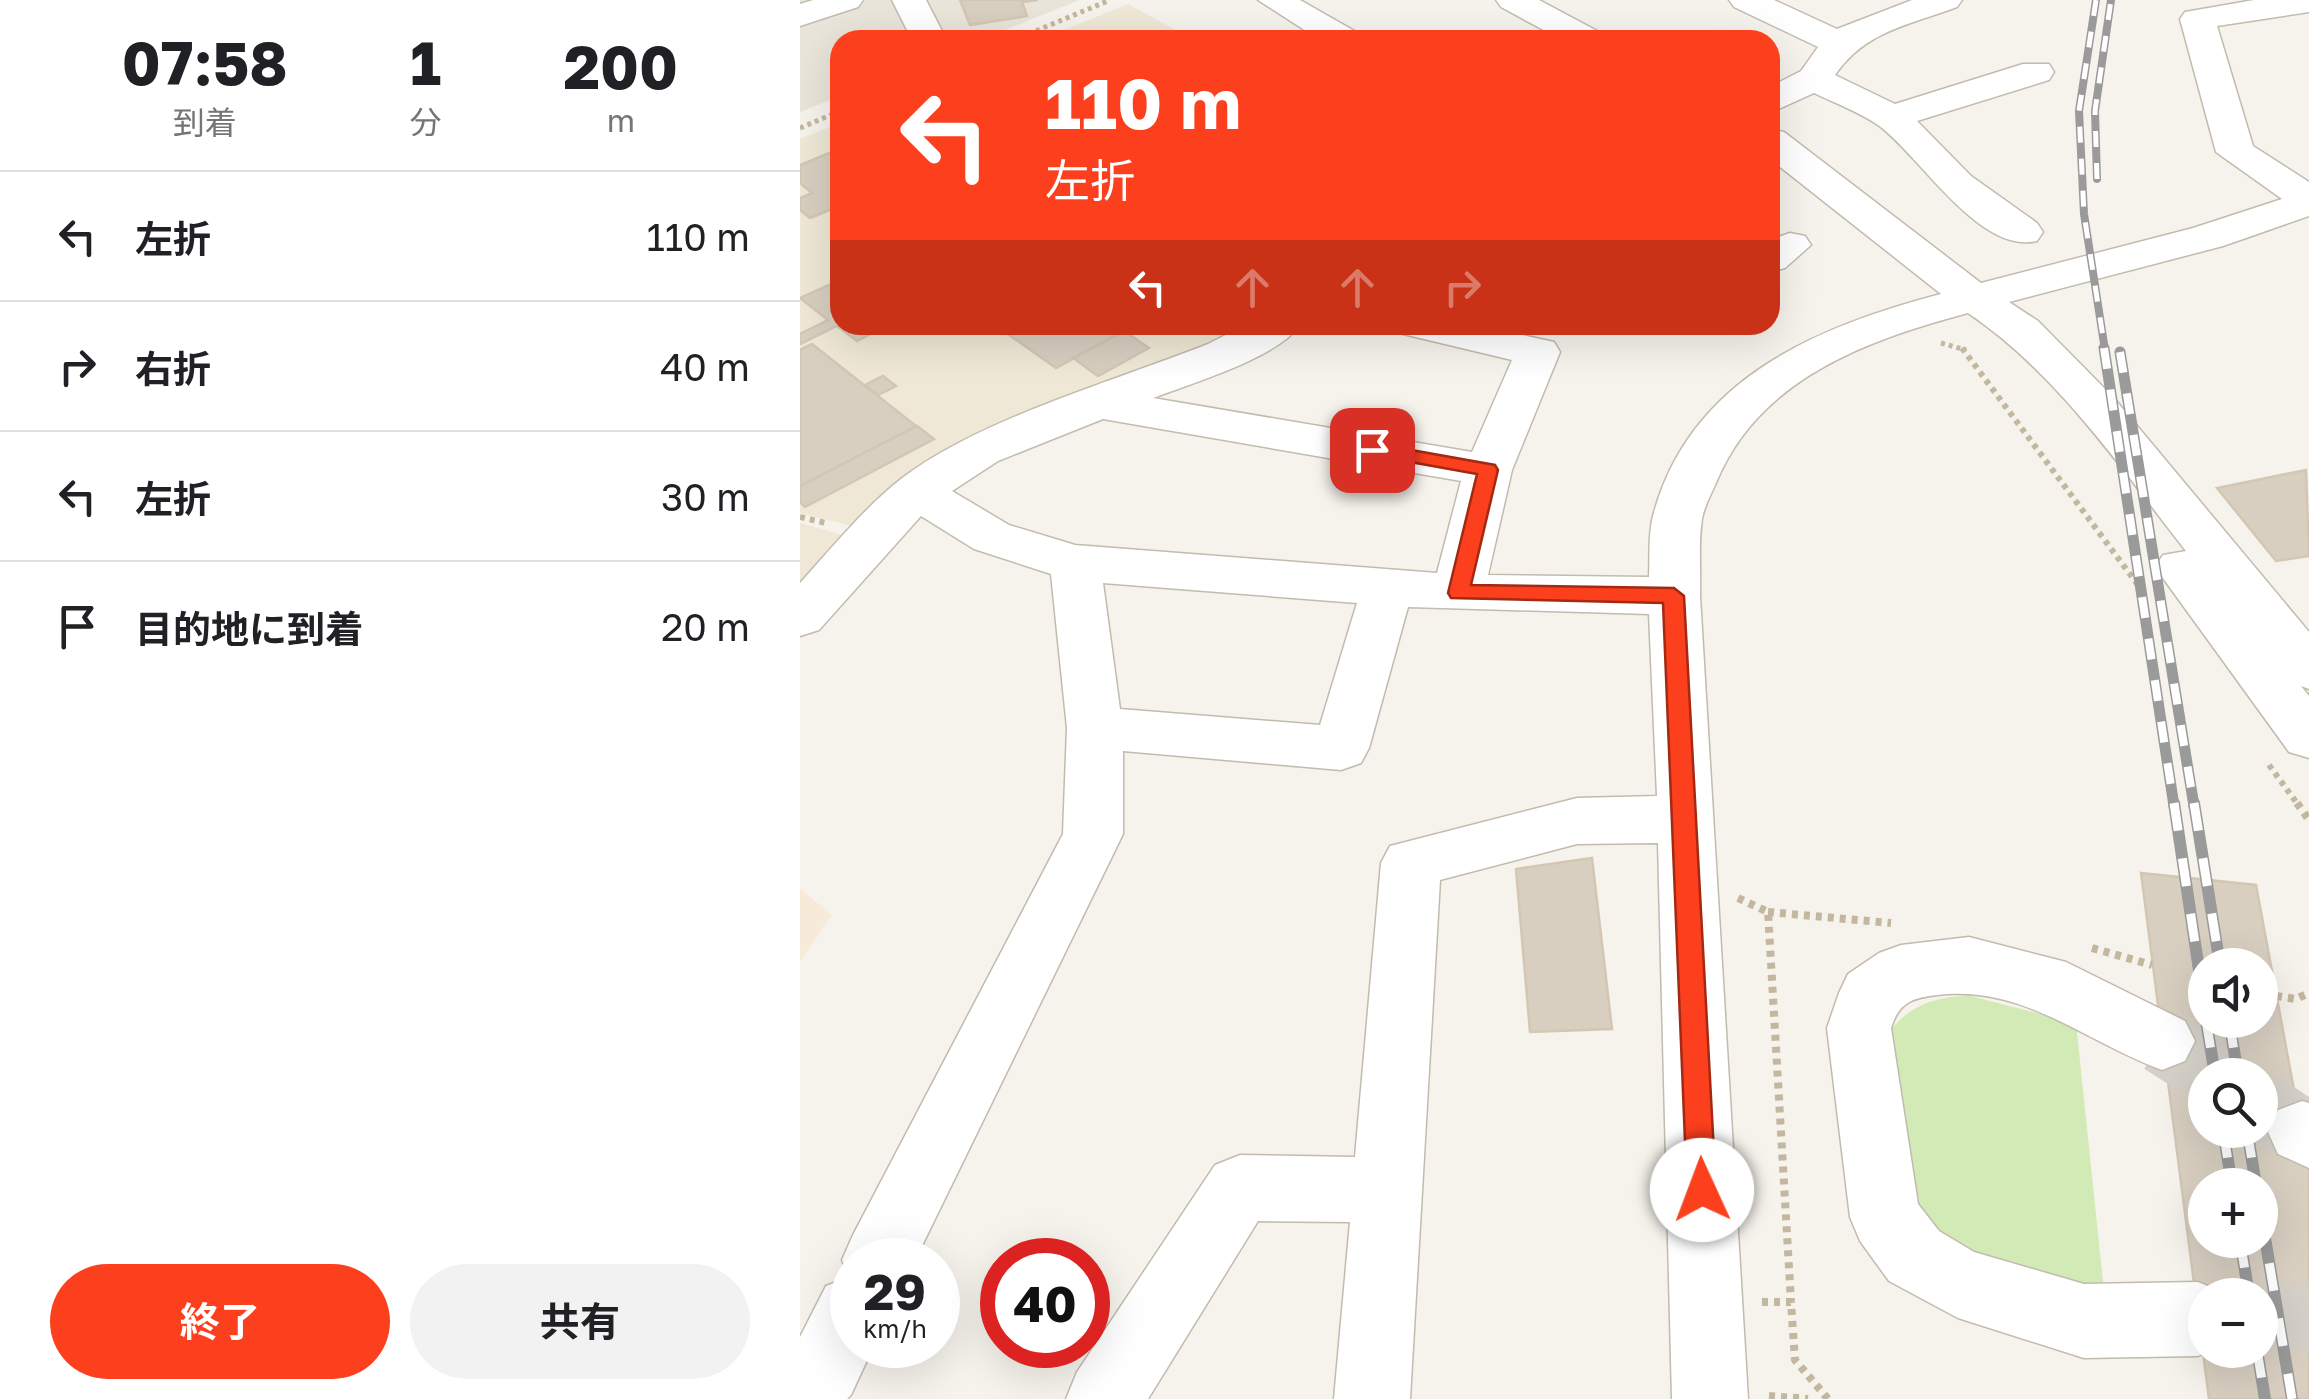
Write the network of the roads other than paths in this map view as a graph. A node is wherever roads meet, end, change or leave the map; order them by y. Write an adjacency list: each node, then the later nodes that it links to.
1 (846, 0): 8 (street)
2 (909, 0): 9 (street)
3 (1276, 0): 10 (street)
4 (1513, 0): 11 (street)
5 (1746, 0): 12 (street)
6 (1945, 0): 12 (street)
7 (2309, 2): 18 (street)
8 (800, 16)
9 (924, 30)
10 (1328, 30)
11 (1571, 30)
12 (1839, 43): 14 (street)
13 (2036, 72): 16 (street)
14 (1814, 80): 15 (street); 16 (street)
15 (1780, 97)
16 (1892, 117): 19 (street)
17 (1780, 148): 20 (street)
18 (2309, 201): 20 (street)
19 (2022, 232)
20 (1972, 296): 29 (street); 31 (street); 33 (street)
21 (1259, 335): 23 (street)
22 (1462, 335): 24 (street)
23 (1096, 403): 24 (street); 25 (street)
24 (1488, 470): 28 (street)
25 (920, 490): 26 (street); 30 (street)
26 (1075, 562): 27 (street); 32 (street)
27 (1387, 589): 28 (street); 32 (street)
28 (1458, 593): 29 (street)
29 (1674, 596): 34 (street)
30 (800, 616)
31 (2309, 669)
32 (1095, 728): 37 (street)
33 (2293, 742)
34 (1688, 819): 36 (street); 43 (street)
35 (2162, 1041): 38 (street)
36 (1387, 1190): 41 (street); 42 (street)
37 (889, 1238)
38 (2188, 1319)
39 (830, 1356): 40 (street)
40 (801, 1399)
41 (1104, 1399)
42 (1372, 1399)
43 (1710, 1399)

